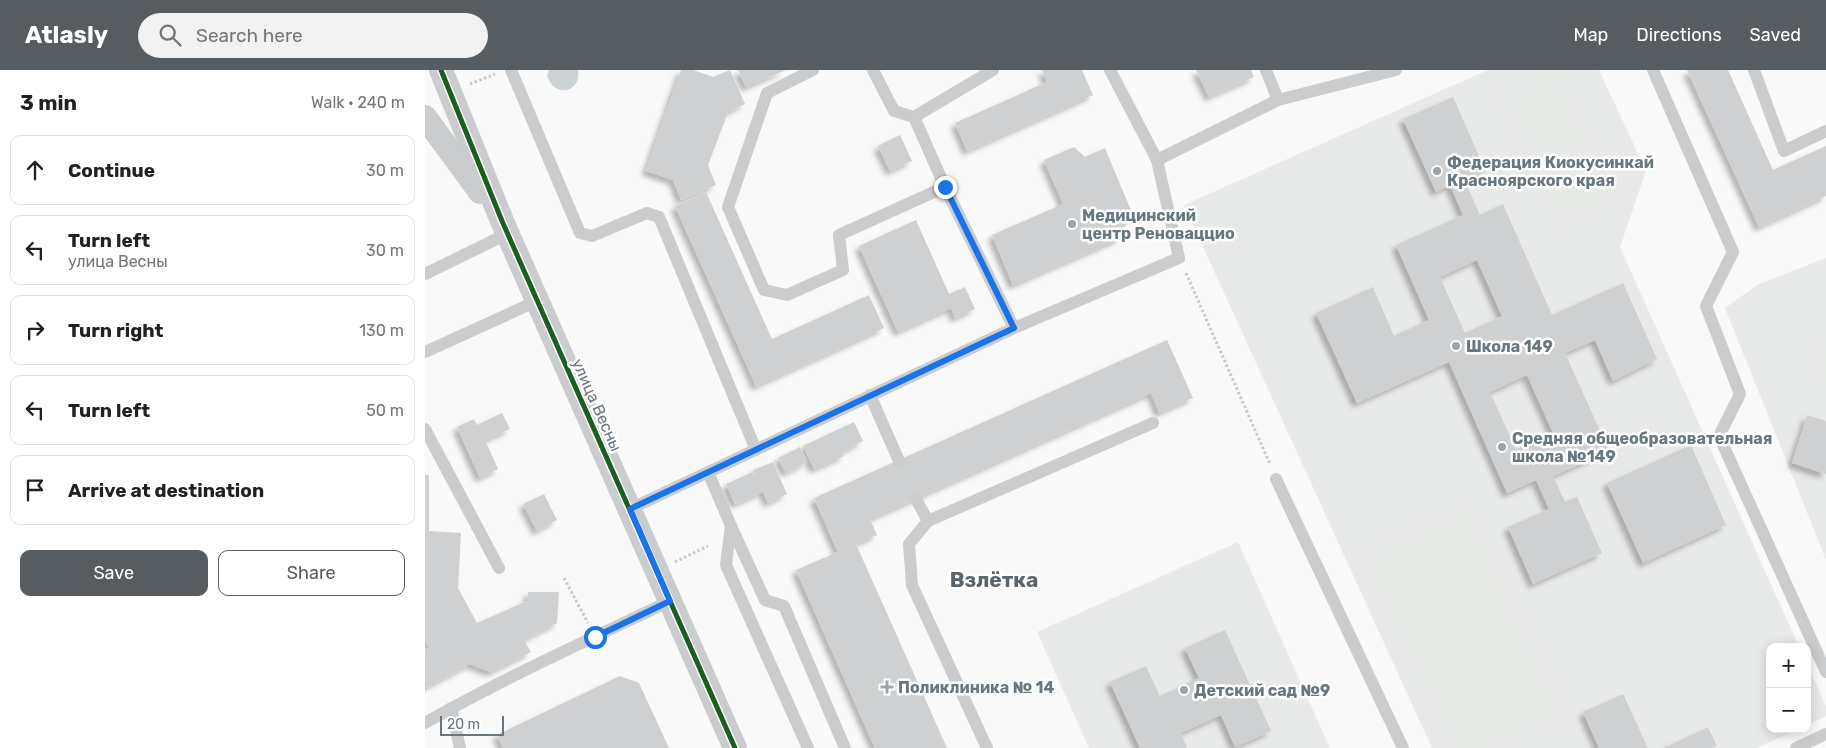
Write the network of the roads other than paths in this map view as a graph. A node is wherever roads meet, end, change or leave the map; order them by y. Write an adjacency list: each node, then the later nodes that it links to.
1 (441, 70): 18 (street, улица Весны)
2 (511, 70): 26 (lane)
3 (813, 70): 11 (lane)
4 (873, 70): 13 (lane)
5 (993, 70): 13 (lane)
6 (1110, 70): 16 (lane)
7 (1266, 70): 12 (lane)
8 (1396, 70): 12 (lane)
9 (1653, 70): 36 (lane)
10 (1754, 70): 15 (lane)
11 (792, 74): 17 (lane)
12 (1278, 100): 16 (lane)
13 (914, 116): 17 (lane)
14 (425, 117): 18 (street, улица Весны)
15 (1826, 131)
16 (1157, 160): 21 (lane)
17 (945, 187): 21 (lane)
18 (504, 228): 19 (lane); 20 (street, улица Весны)
19 (425, 274)
20 (537, 301): 22 (lane); 31 (street, улица Весны)
21 (1014, 328): 23 (lane)
22 (425, 352)
23 (870, 395): 26 (lane); 27 (lane)
24 (1153, 423): 32 (lane)
25 (425, 428): 34 (lane)
26 (756, 450): 28 (lane)
27 (899, 460)
28 (707, 472): 31 (lane); 33 (lane)
29 (1276, 479): 45 (lane)
30 (916, 498): 32 (lane)
31 (630, 509): 35 (street, улица Весны)
32 (928, 522): 44 (lane)
33 (731, 526): 42 (lane); 43 (lane)
34 (499, 568)
35 (670, 601): 37 (lane); 41 (street, улица Весны)
36 (1826, 672)
37 (451, 708): 38 (lane); 40 (lane)
38 (425, 723)
39 (1826, 734): 46 (lane)
40 (460, 748)
41 (735, 748)
42 (808, 748)
43 (845, 748)
44 (987, 748)
45 (1403, 748)
46 (1796, 748)

